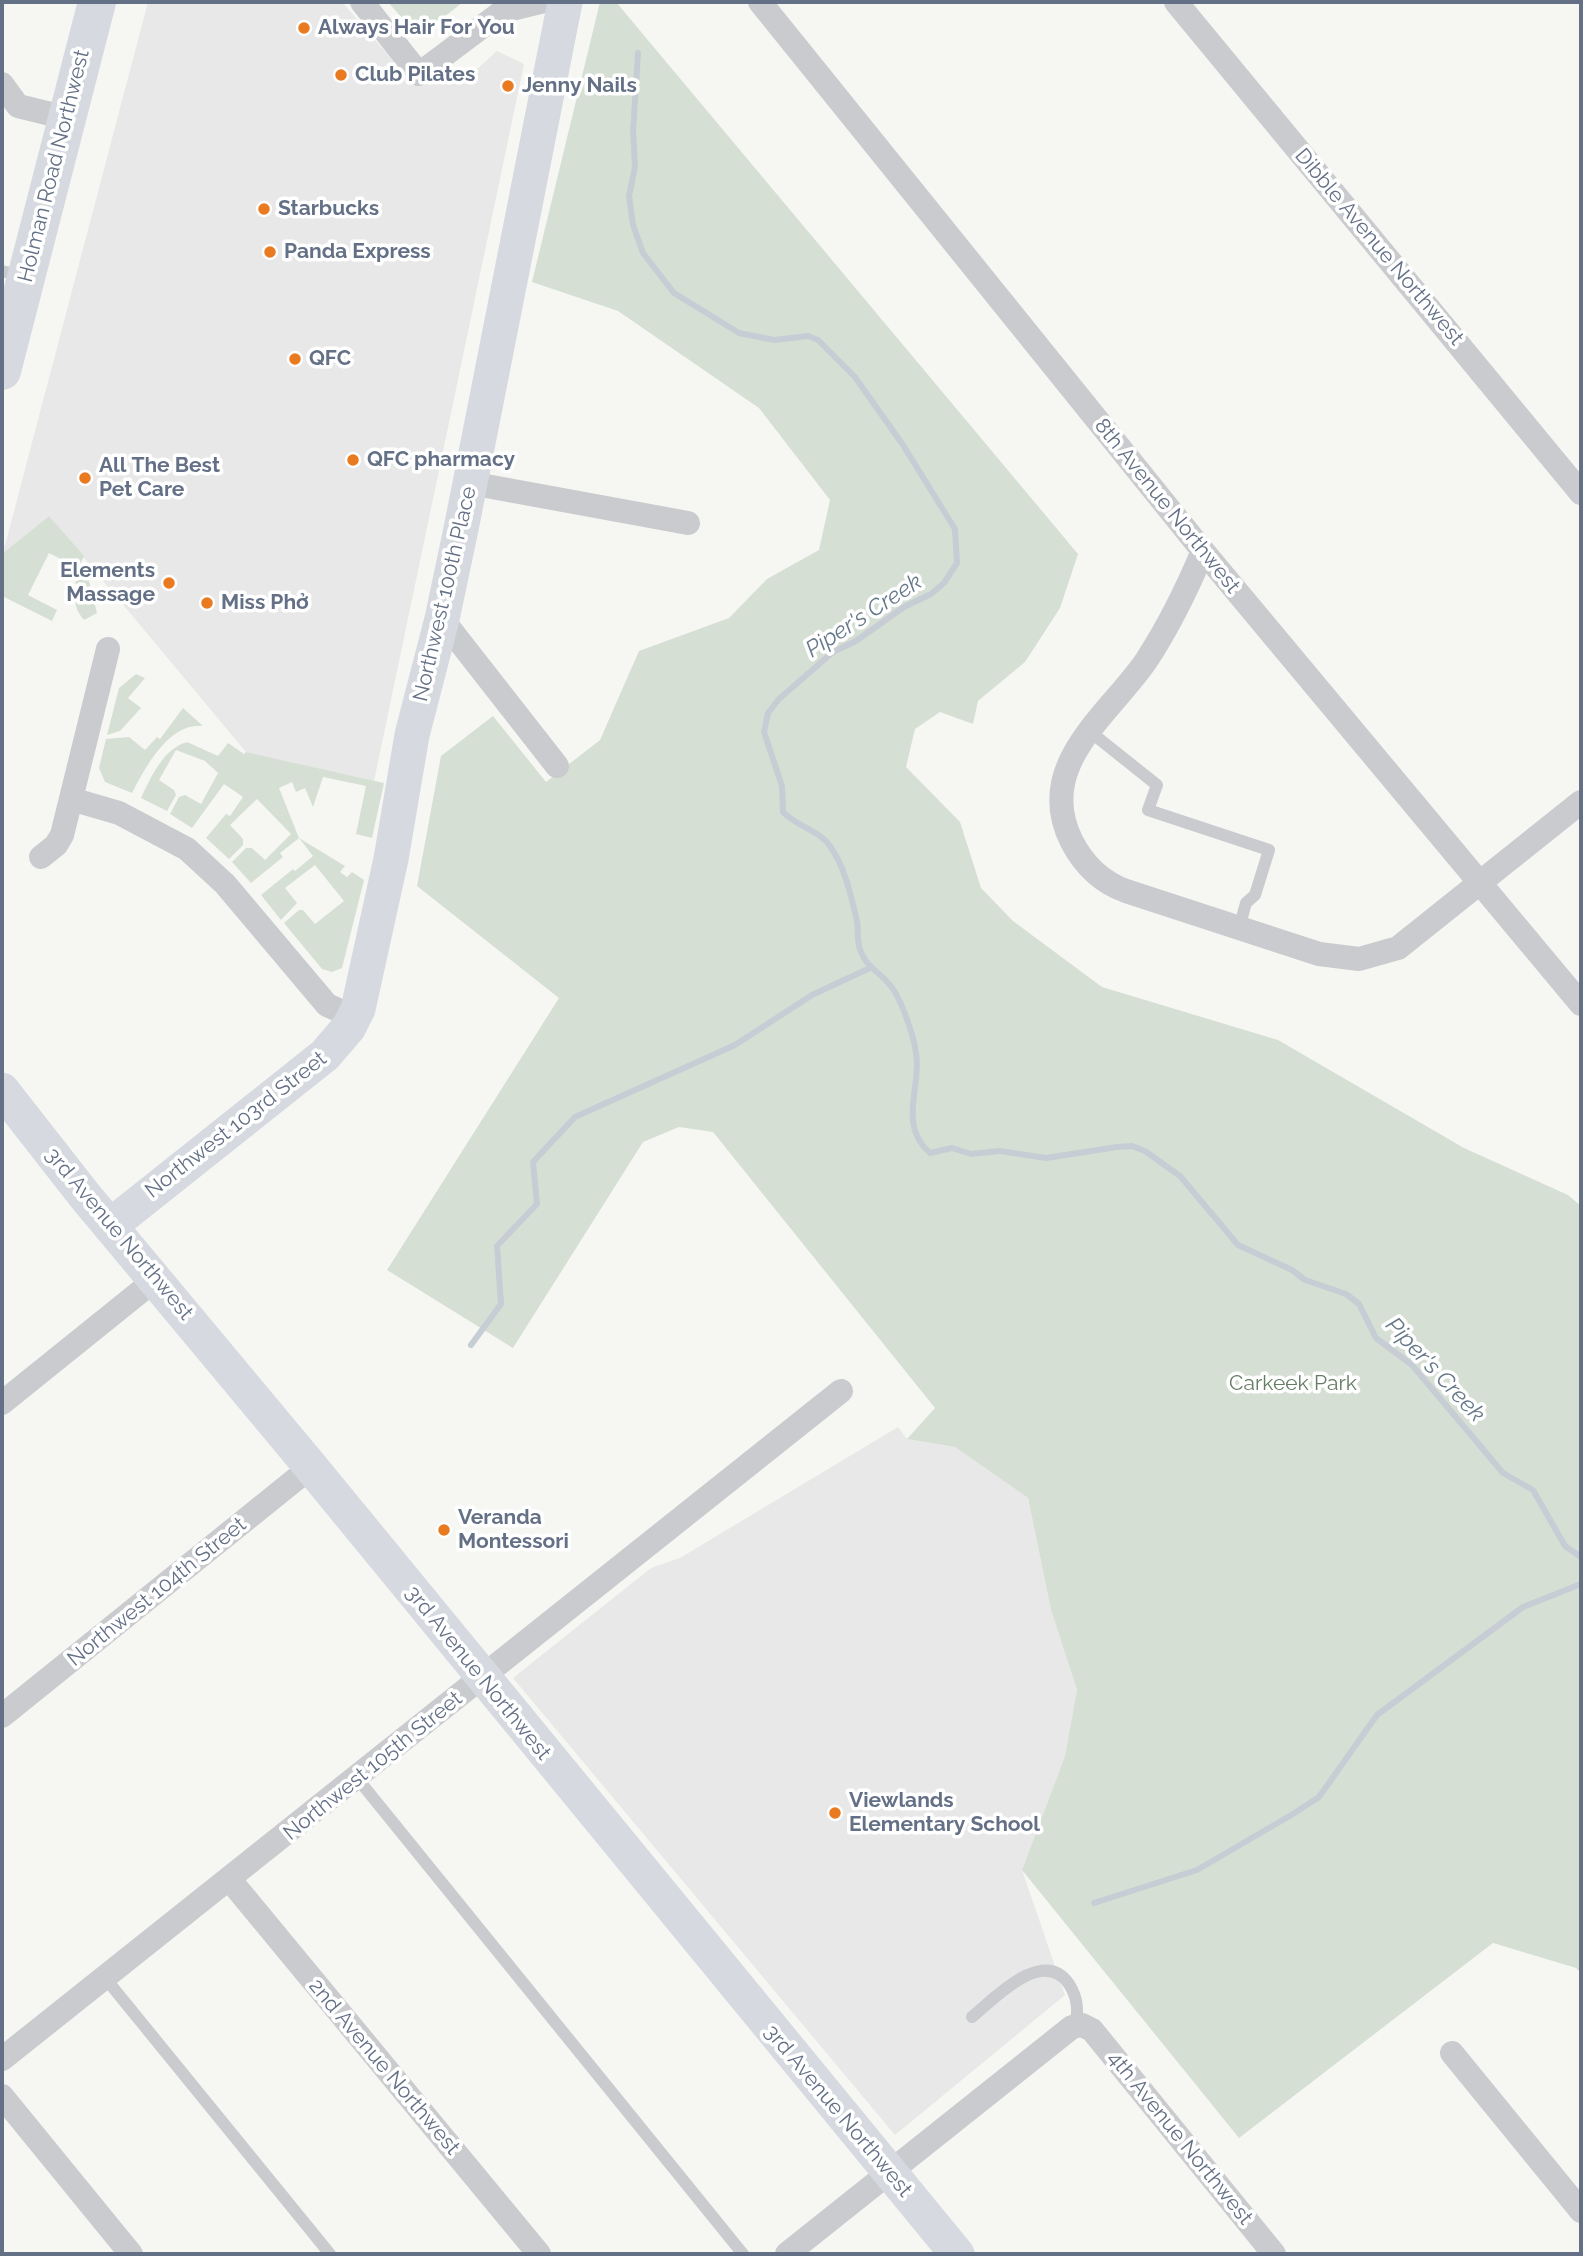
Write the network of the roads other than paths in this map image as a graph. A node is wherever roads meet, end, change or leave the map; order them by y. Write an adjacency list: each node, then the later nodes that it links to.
1 (97, 2): 7 (main road, Holman Road Northwest)
2 (362, 2): 3 (street)
3 (553, 2): 10 (street, Northwest 100th Place)
4 (760, 2): 13 (street, 8th Avenue Northwest)
5 (1176, 2): 11 (street, Dibble Avenue Northwest)
6 (2, 84): 7 (street)
7 (67, 118): 8 (main road, Holman Road Northwest)
8 (14, 274): 9 (main road, Holman Road Northwest)
9 (2, 371)
10 (470, 483): 12 (street); 14 (street, Northwest 100th Place)
11 (1581, 493)
12 (688, 523)
13 (1203, 551): 16 (street); 21 (street, 8th Avenue Northwest)
14 (442, 620): 17 (street); 24 (street, Northwest 100th Place)
15 (108, 649): 18 (street)
16 (1088, 730): 22 (street); 22 (lane)
17 (557, 766)
18 (71, 799): 20 (street); 24 (street)
19 (1581, 802): 21 (street)
20 (41, 857)
21 (1480, 881): 22 (street); 23 (street, 8th Avenue Northwest)
22 (1239, 928)
23 (1581, 1003)
24 (354, 1017): 26 (street, Northwest 103rd Street)
25 (2, 1090): 26 (street, 3rd Avenue Northwest)
26 (110, 1226): 27 (street, 3rd Avenue Northwest)
27 (156, 1279): 29 (street); 30 (street, 3rd Avenue Northwest)
28 (841, 1391): 31 (street, Northwest 105th Street)
29 (2, 1403)
30 (312, 1467): 31 (street, 3rd Avenue Northwest); 32 (street, Northwest 104th Street)
31 (482, 1678): 33 (street, Northwest 105th Street); 41 (street, 3rd Avenue Northwest)
32 (2, 1716)
33 (356, 1778): 34 (street, Northwest 105th Street); 46 (lane)
34 (230, 1880): 35 (street, Northwest 105th Street); 45 (street, 2nd Avenue Northwest)
35 (106, 1979): 39 (street, Northwest 105th Street); 44 (lane)
36 (972, 2017): 37 (lane)
37 (1079, 2026): 41 (street); 49 (street, 4th Avenue Northwest)
38 (1452, 2053): 42 (street)
39 (2, 2059)
40 (2, 2096): 43 (street)
41 (890, 2173): 47 (street); 48 (street, 3rd Avenue Northwest)
42 (1581, 2211)
43 (131, 2254)
44 (330, 2254)
45 (539, 2254)
46 (743, 2254)
47 (786, 2254)
48 (957, 2254)
49 (1274, 2254)

